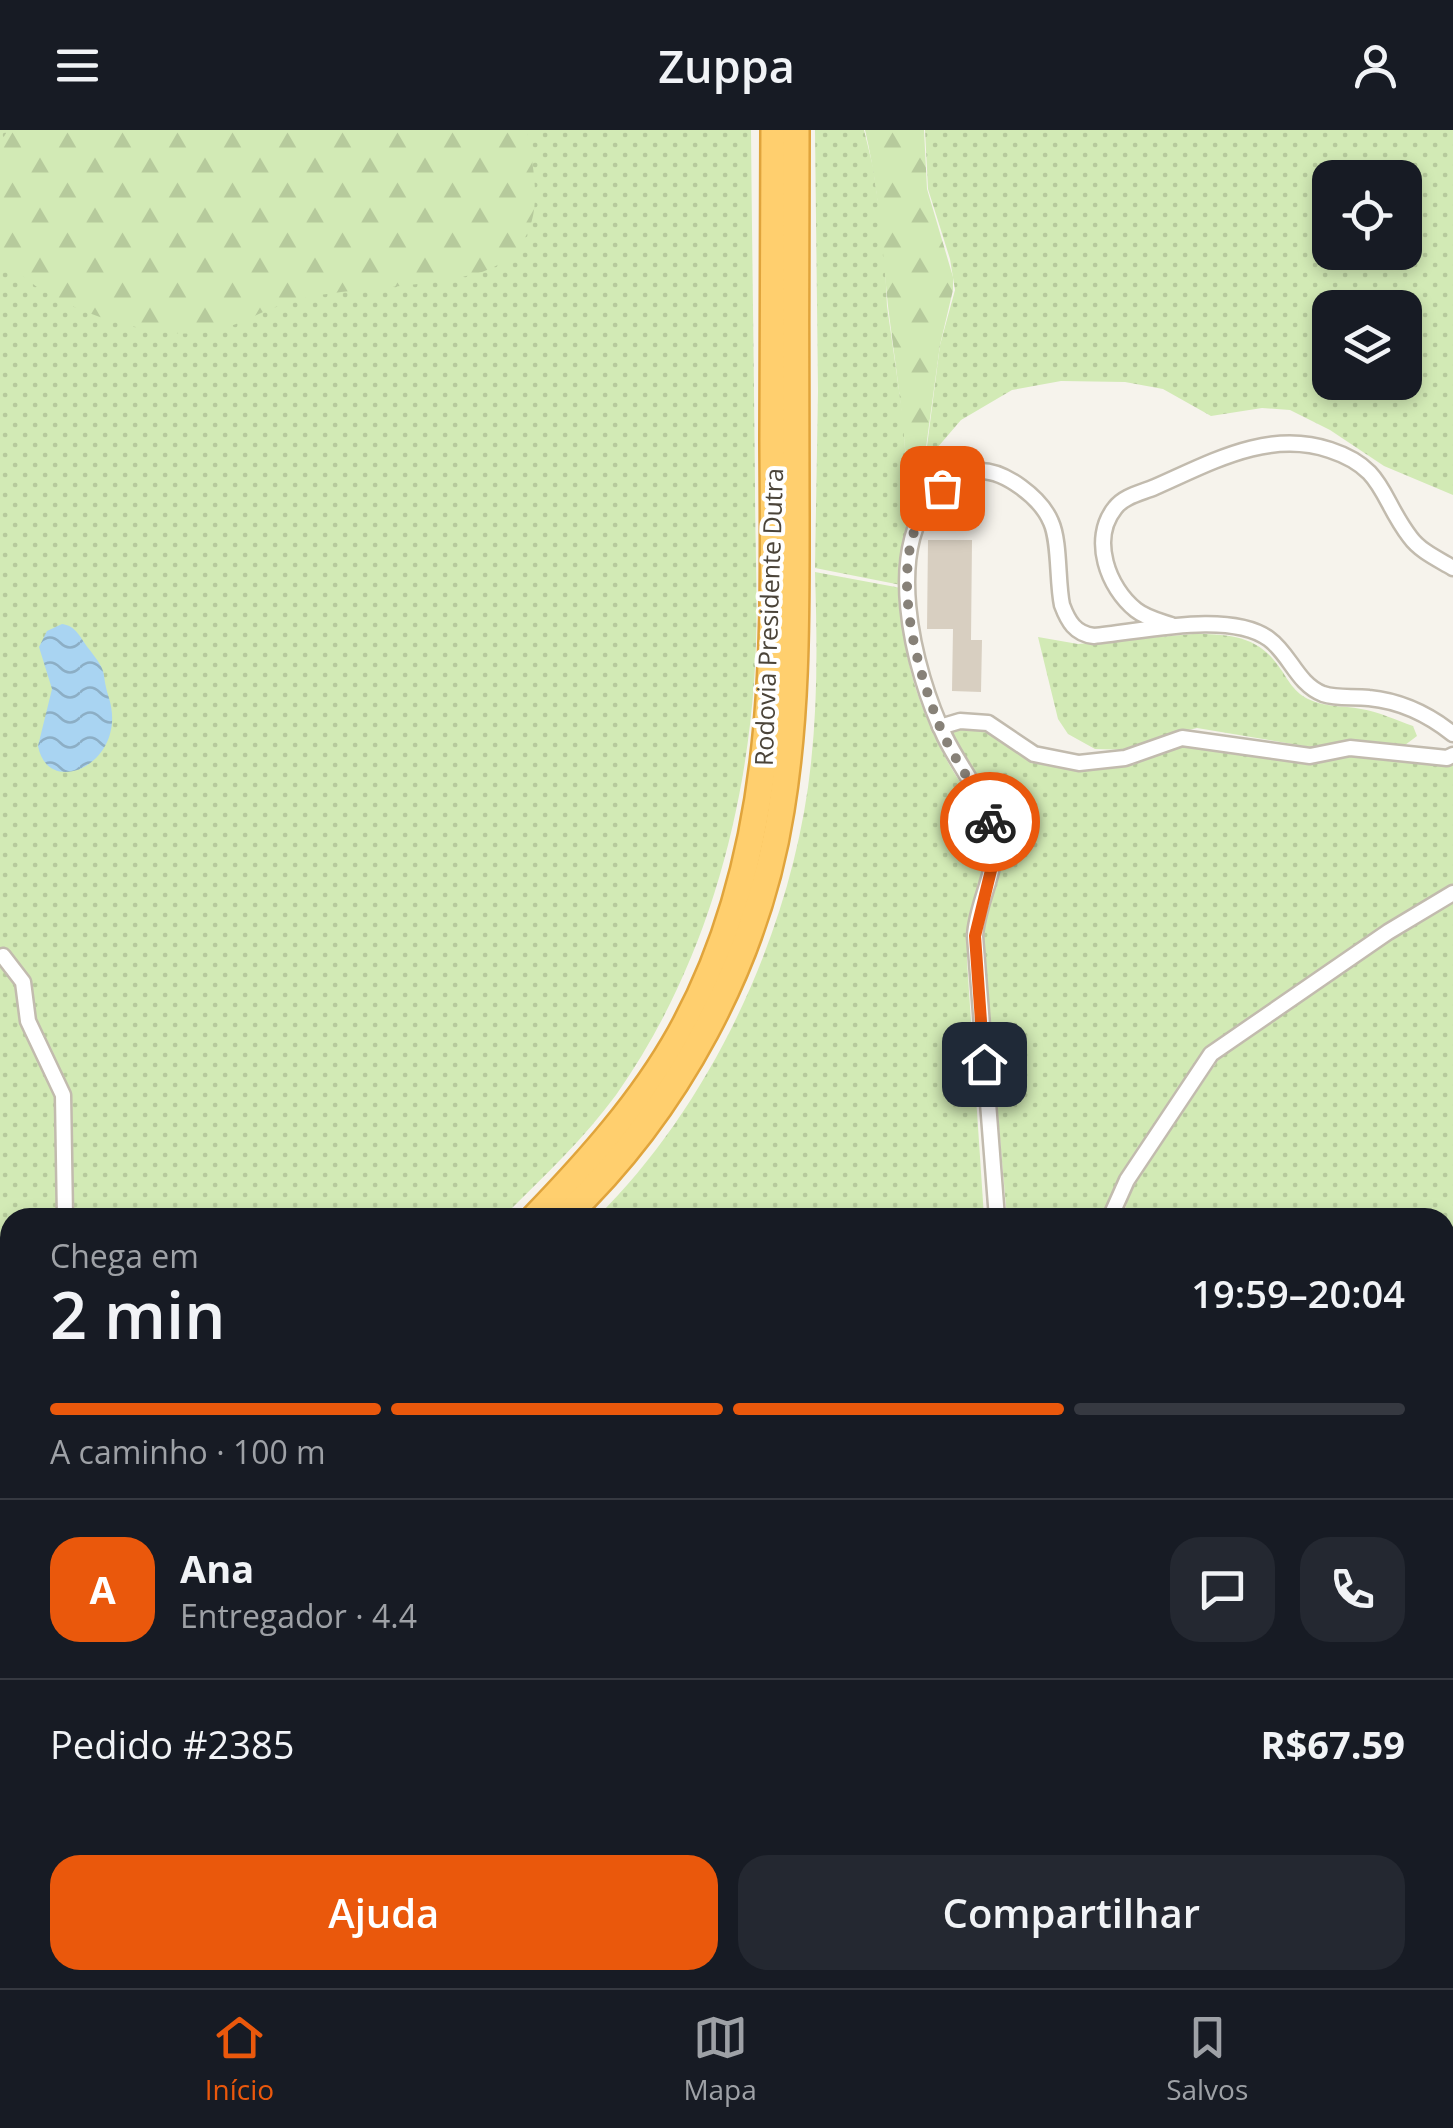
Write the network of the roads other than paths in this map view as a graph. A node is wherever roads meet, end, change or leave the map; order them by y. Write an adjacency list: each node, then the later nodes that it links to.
1 (774, 130): 11 (highway, Rodovia Presidente Dutra)
2 (796, 130): 12 (highway, Rodovia Presidente Dutra)
3 (1453, 568): 4 (street)
4 (1178, 627): 5 (street); 6 (street)
5 (940, 727): 7 (street); 13 (street)
6 (1453, 734)
7 (1453, 754)
8 (1453, 893): 14 (street)
9 (4, 956): 10 (street)
10 (65, 1208)
11 (549, 1208)
12 (554, 1208)
13 (996, 1208)
14 (1114, 1208)

